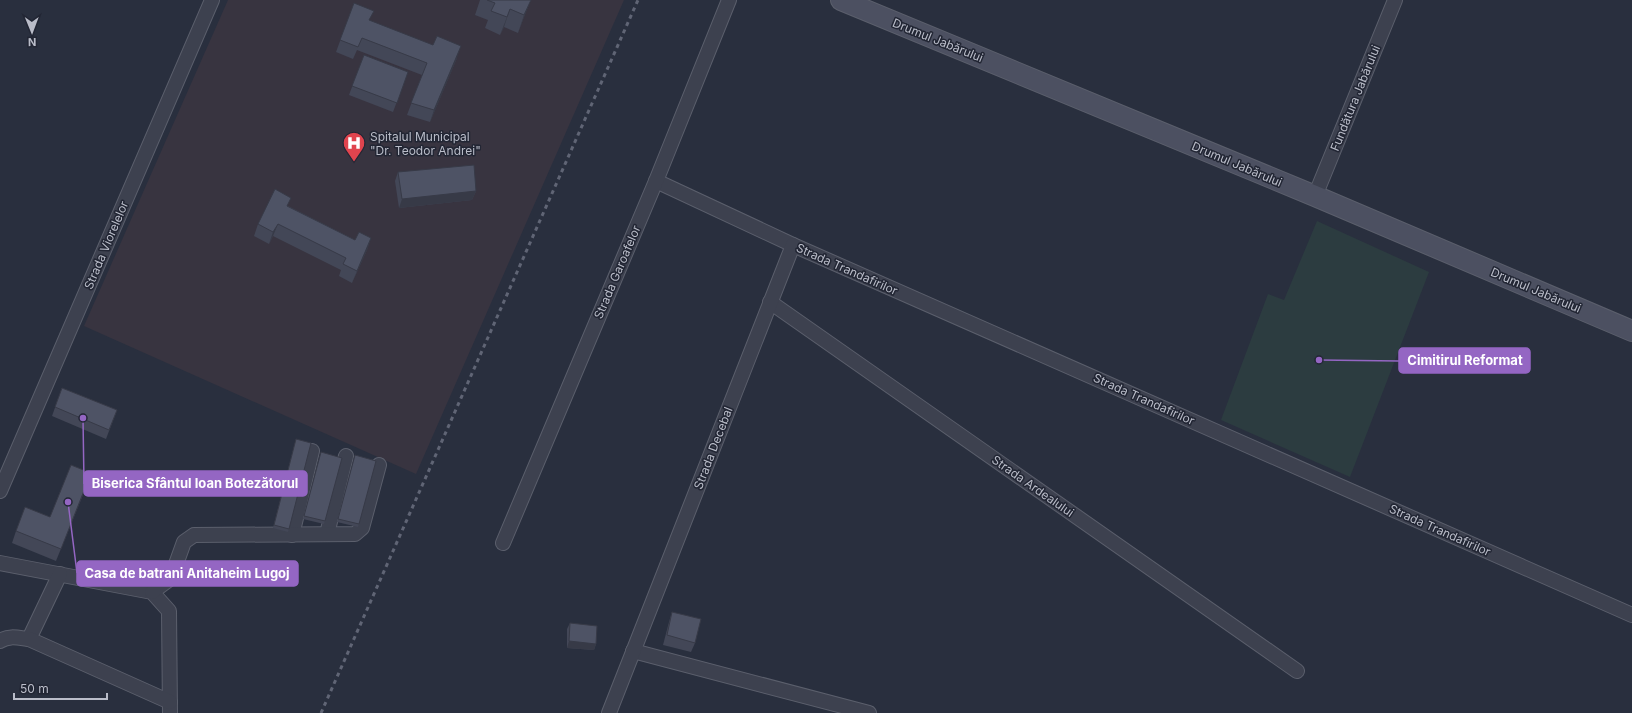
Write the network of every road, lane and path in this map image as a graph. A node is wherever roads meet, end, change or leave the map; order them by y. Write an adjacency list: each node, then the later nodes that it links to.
1 (729, 0): 5 (street, Strada Garoafelor)
2 (841, 0): 6 (main road, Drumul Jabărului)
3 (1396, 0): 6 (street, Fundătura Jabărului)
4 (209, 1): 13 (street, Strada Viorelelor)
5 (656, 181): 7 (street, Strada Trandafirilor); 16 (street, Strada Garoafelor)
6 (1315, 196): 9 (main road, Drumul Jabărului)
7 (793, 245): 8 (street, Strada Decebal); 20 (street, Strada Trandafirilor)
8 (770, 302): 23 (street, Strada Decebal); 24 (street, Strada Ardealului)
9 (1632, 331)
10 (312, 451): 15 (street)
11 (346, 456): 14 (street)
12 (379, 465): 14 (street)
13 (0, 491)
14 (327, 534): 15 (street)
15 (292, 535): 19 (street)
16 (503, 543)
17 (0, 563): 18 (street)
18 (60, 574): 19 (street); 21 (street)
19 (152, 592): 25 (street)
20 (1632, 615)
21 (30, 640): 22 (street); 25 (street)
22 (0, 641)
23 (633, 651): 26 (street, Strada Decebal); 27 (street)
24 (1297, 671)
25 (170, 707)
26 (608, 713)
27 (869, 713)

